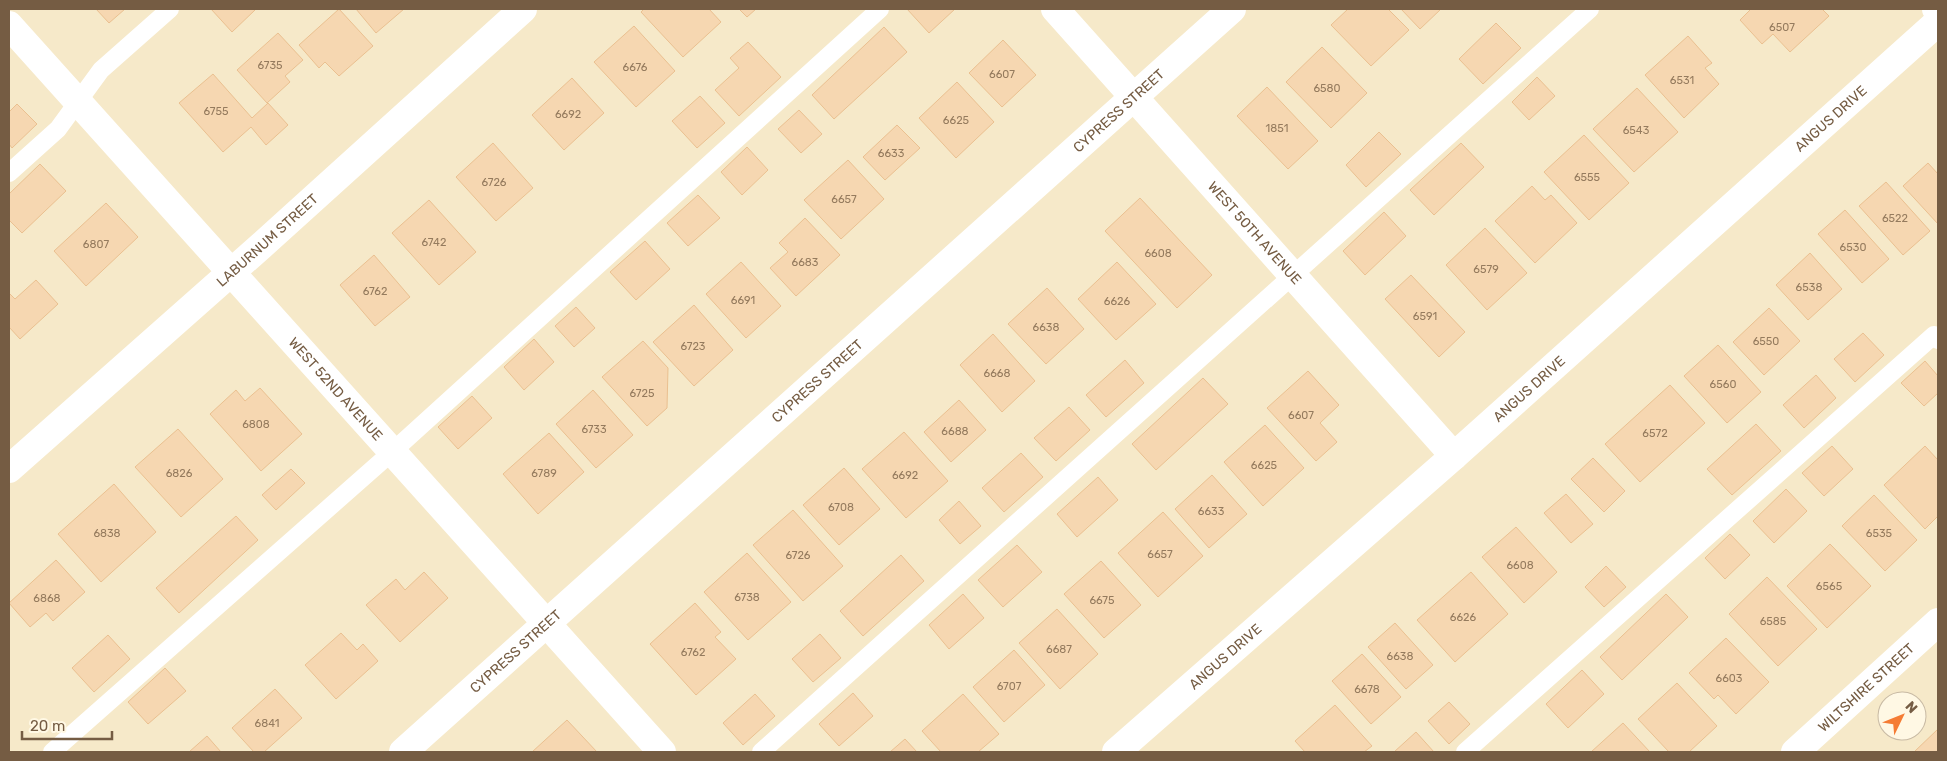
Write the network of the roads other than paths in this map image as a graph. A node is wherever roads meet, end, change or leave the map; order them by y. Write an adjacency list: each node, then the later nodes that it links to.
1 (170, 9): 10 (lane)
2 (523, 9): 12 (street, LABURNUM STREET)
3 (880, 9): 15 (lane)
4 (1055, 9): 9 (street, WEST 50TH AVENUE)
5 (1232, 9): 9 (street, CYPRESS STREET)
6 (1590, 9): 13 (lane)
7 (1938, 22): 16 (street, ANGUS DRIVE)
8 (9, 25): 10 (street, WEST 52ND AVENUE)
9 (1134, 96): 13 (street, WEST 50TH AVENUE); 19 (street, CYPRESS STREET)
10 (78, 102): 11 (lane); 12 (street, WEST 52ND AVENUE)
11 (9, 173)
12 (231, 272): 15 (street, WEST 52ND AVENUE); 17 (street, LABURNUM STREET)
13 (1293, 275): 16 (street, WEST 50TH AVENUE); 24 (lane)
14 (1938, 340): 25 (lane)
15 (392, 452): 19 (street, WEST 52ND AVENUE); 21 (lane)
16 (1454, 456): 20 (street, ANGUS DRIVE)
17 (9, 469)
18 (1938, 622): 26 (street, WILTSHIRE STREET)
19 (547, 624): 22 (street, CYPRESS STREET); 23 (street, WEST 52ND AVENUE)
20 (1128, 749)
21 (52, 752)
22 (402, 752)
23 (662, 752)
24 (761, 752)
25 (1465, 752)
26 (1795, 752)

